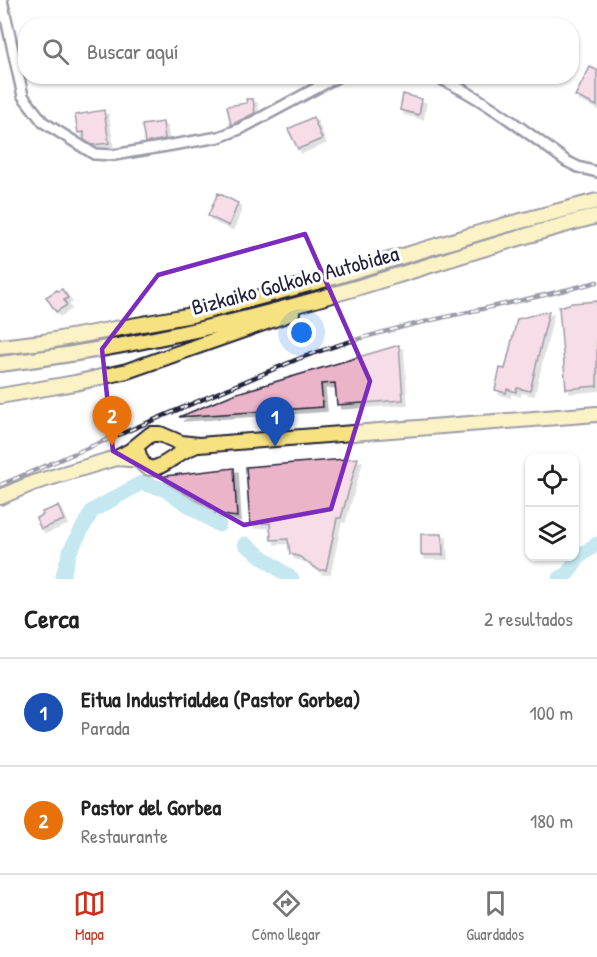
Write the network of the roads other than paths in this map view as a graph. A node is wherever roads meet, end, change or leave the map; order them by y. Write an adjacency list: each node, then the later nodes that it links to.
1 (2, 0): 2 (street)
2 (18, 73)
3 (20, 84): 4 (street)
4 (324, 84)
5 (452, 84): 6 (street)
6 (597, 172)
7 (597, 201): 10 (highway, Bizkaiko Golkoko Autobidea)
8 (597, 216): 9 (highway, Bizkaiko Golkoko Autobidea)
9 (391, 277): 11 (highway, Bizkaiko Golkoko Autobidea); 12 (highway)
10 (0, 347)
11 (0, 364)
12 (0, 396)
13 (597, 414): 16 (highway)
14 (168, 439): 15 (highway); 16 (highway); 19 (highway)
15 (140, 443): 17 (highway); 18 (highway)
16 (199, 445): 19 (highway)
17 (117, 458): 18 (highway); 20 (highway)
18 (141, 460): 19 (highway)
19 (169, 461)
20 (0, 497)

